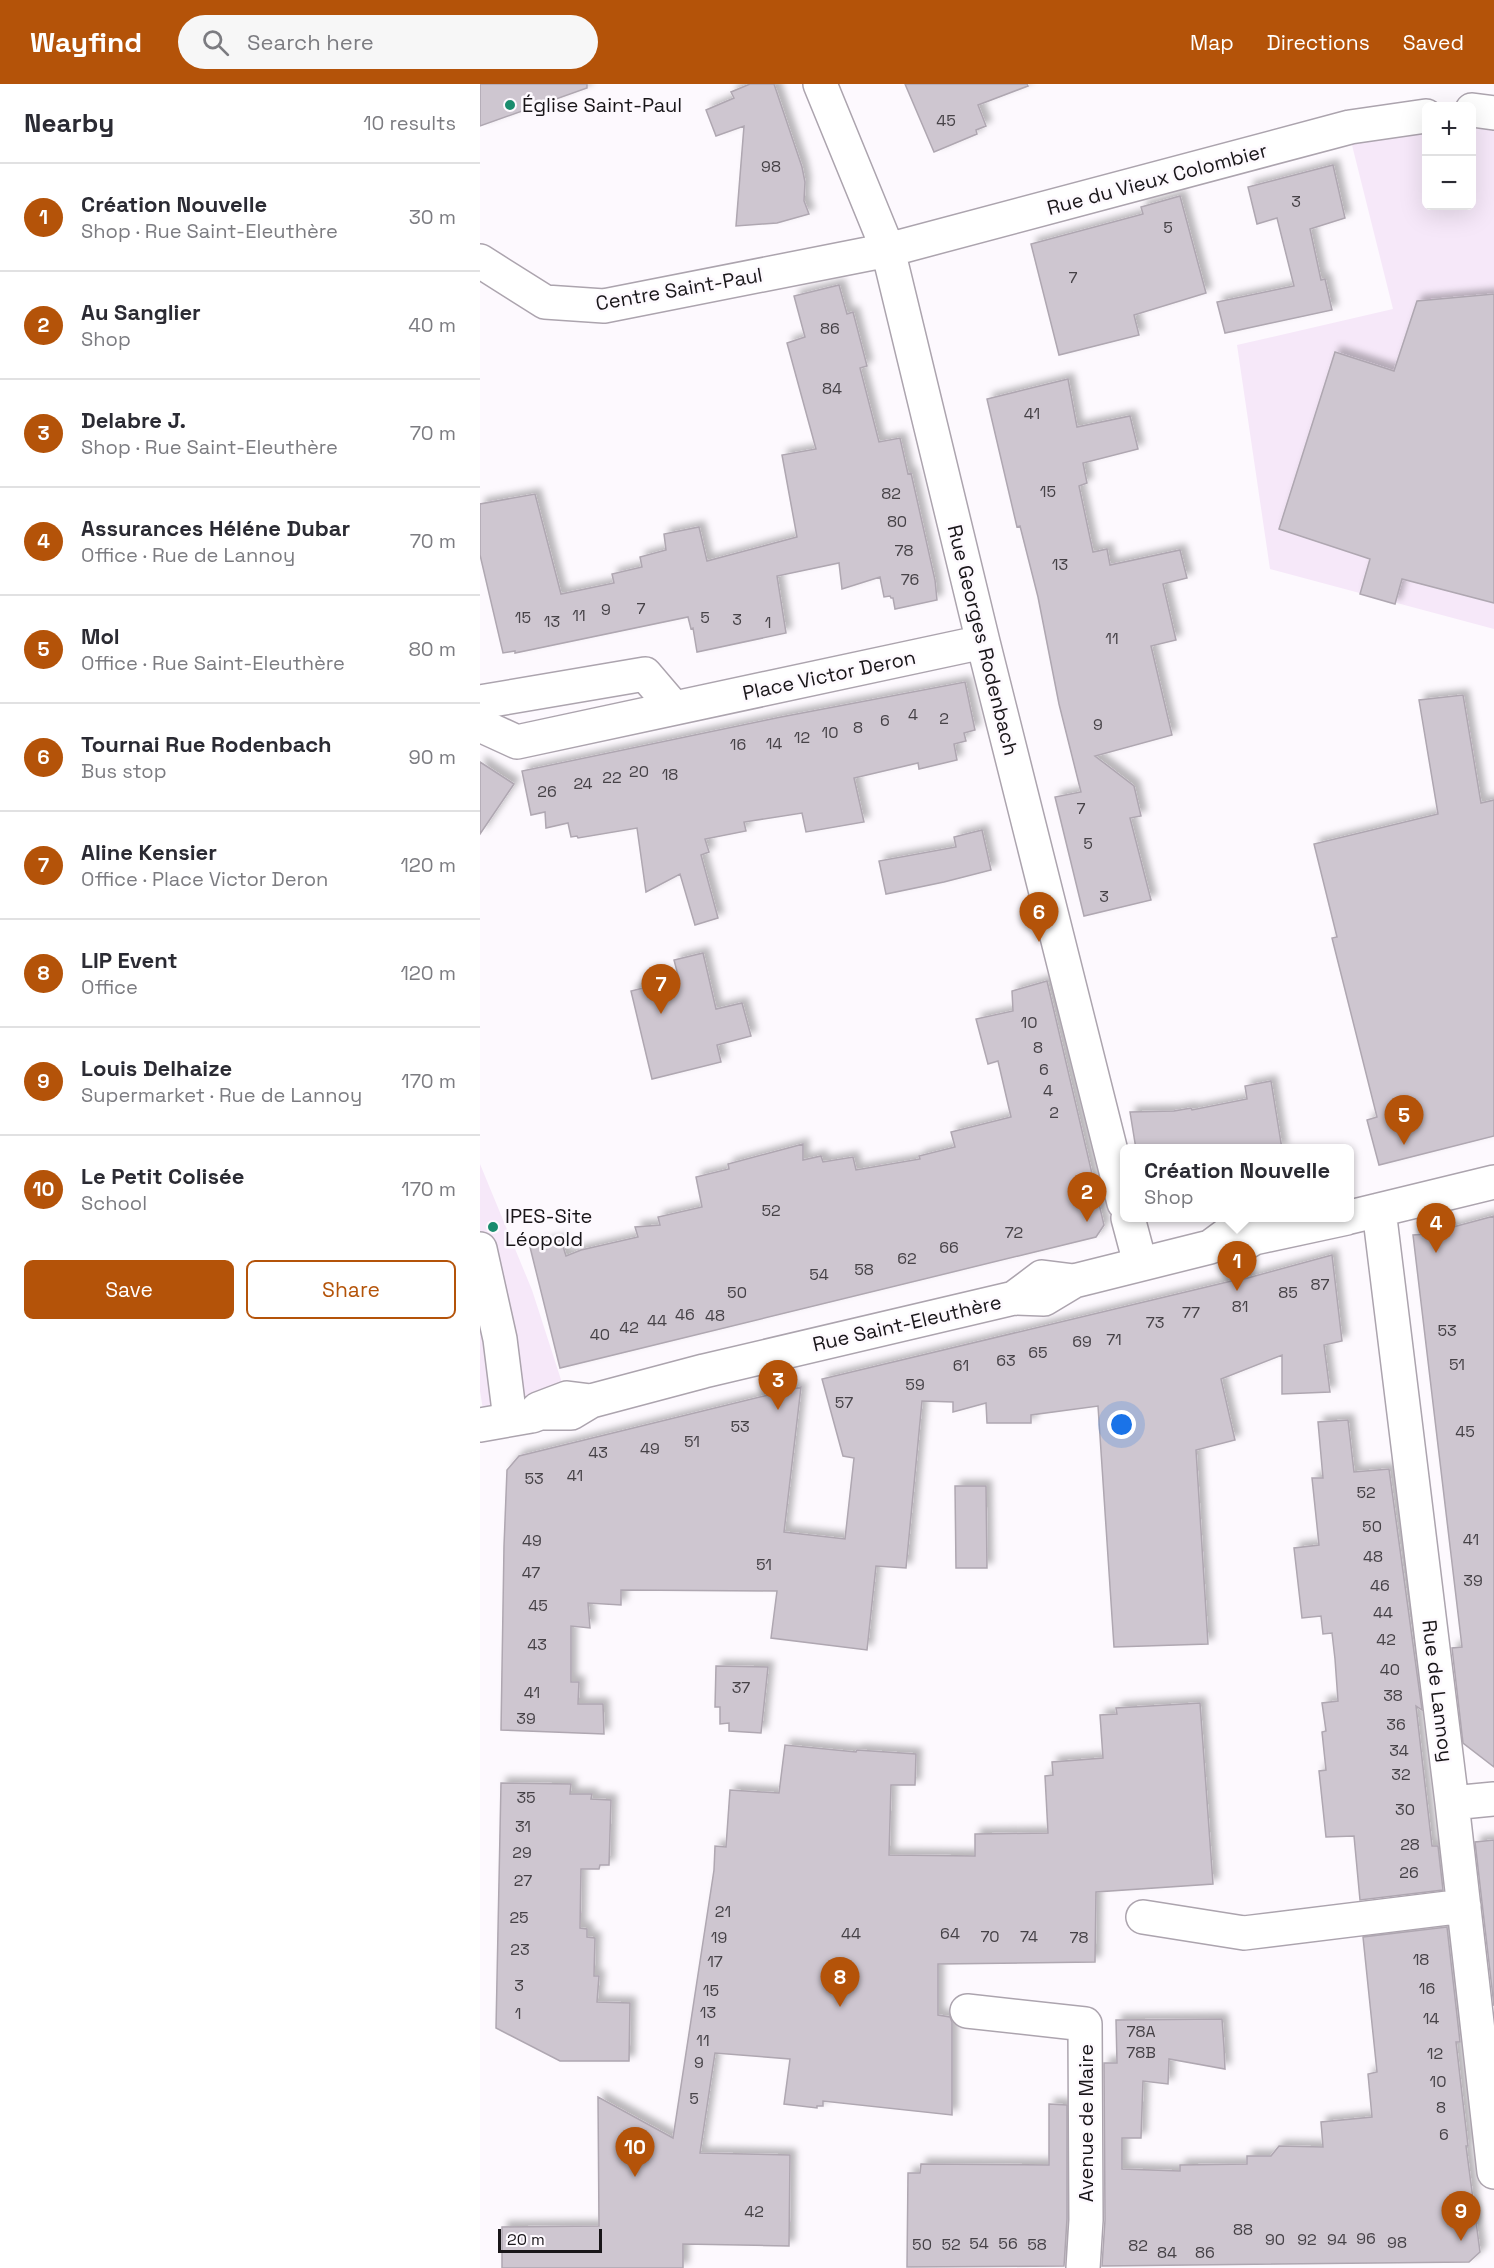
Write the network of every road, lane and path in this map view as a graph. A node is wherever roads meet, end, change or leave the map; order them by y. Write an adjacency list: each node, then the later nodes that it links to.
1 (820, 84): 5 (street, Rue Georges Rodenbach)
2 (1476, 110): 3 (street)
3 (1494, 112)
4 (1422, 117): 5 (street, Rue du Vieux Colombier)
5 (888, 250): 6 (street, Centre Saint-Paul); 7 (street, Rue Georges Rodenbach)
6 (480, 261)
7 (983, 642): 9 (street, Place Victor Deron); 12 (street, Rue Georges Rodenbach)
8 (480, 702): 9 (street)
9 (674, 708): 10 (street, Place Victor Deron)
10 (480, 725)
11 (1494, 1182): 13 (street, Rue Saint-Eleuthère)
12 (1120, 1183)
13 (1358, 1215): 20 (street, Rue de Lannoy)
14 (1129, 1222): 17 (street)
15 (1326, 1222): 17 (street, Rue Saint-Eleuthère)
16 (480, 1250): 18 (street)
17 (1140, 1263): 18 (street, Rue Saint-Eleuthère)
18 (507, 1420)
19 (1494, 1799): 20 (street)
20 (1452, 1803): 21 (street, Rue de Lannoy)
21 (1464, 1906): 22 (street); 24 (street, Rue de Lannoy)
22 (1143, 1917)
23 (967, 2011): 26 (street, Avenue de Maire)
24 (1490, 2104): 25 (street, Rue de Lannoy)
25 (1494, 2172)
26 (1083, 2268)

